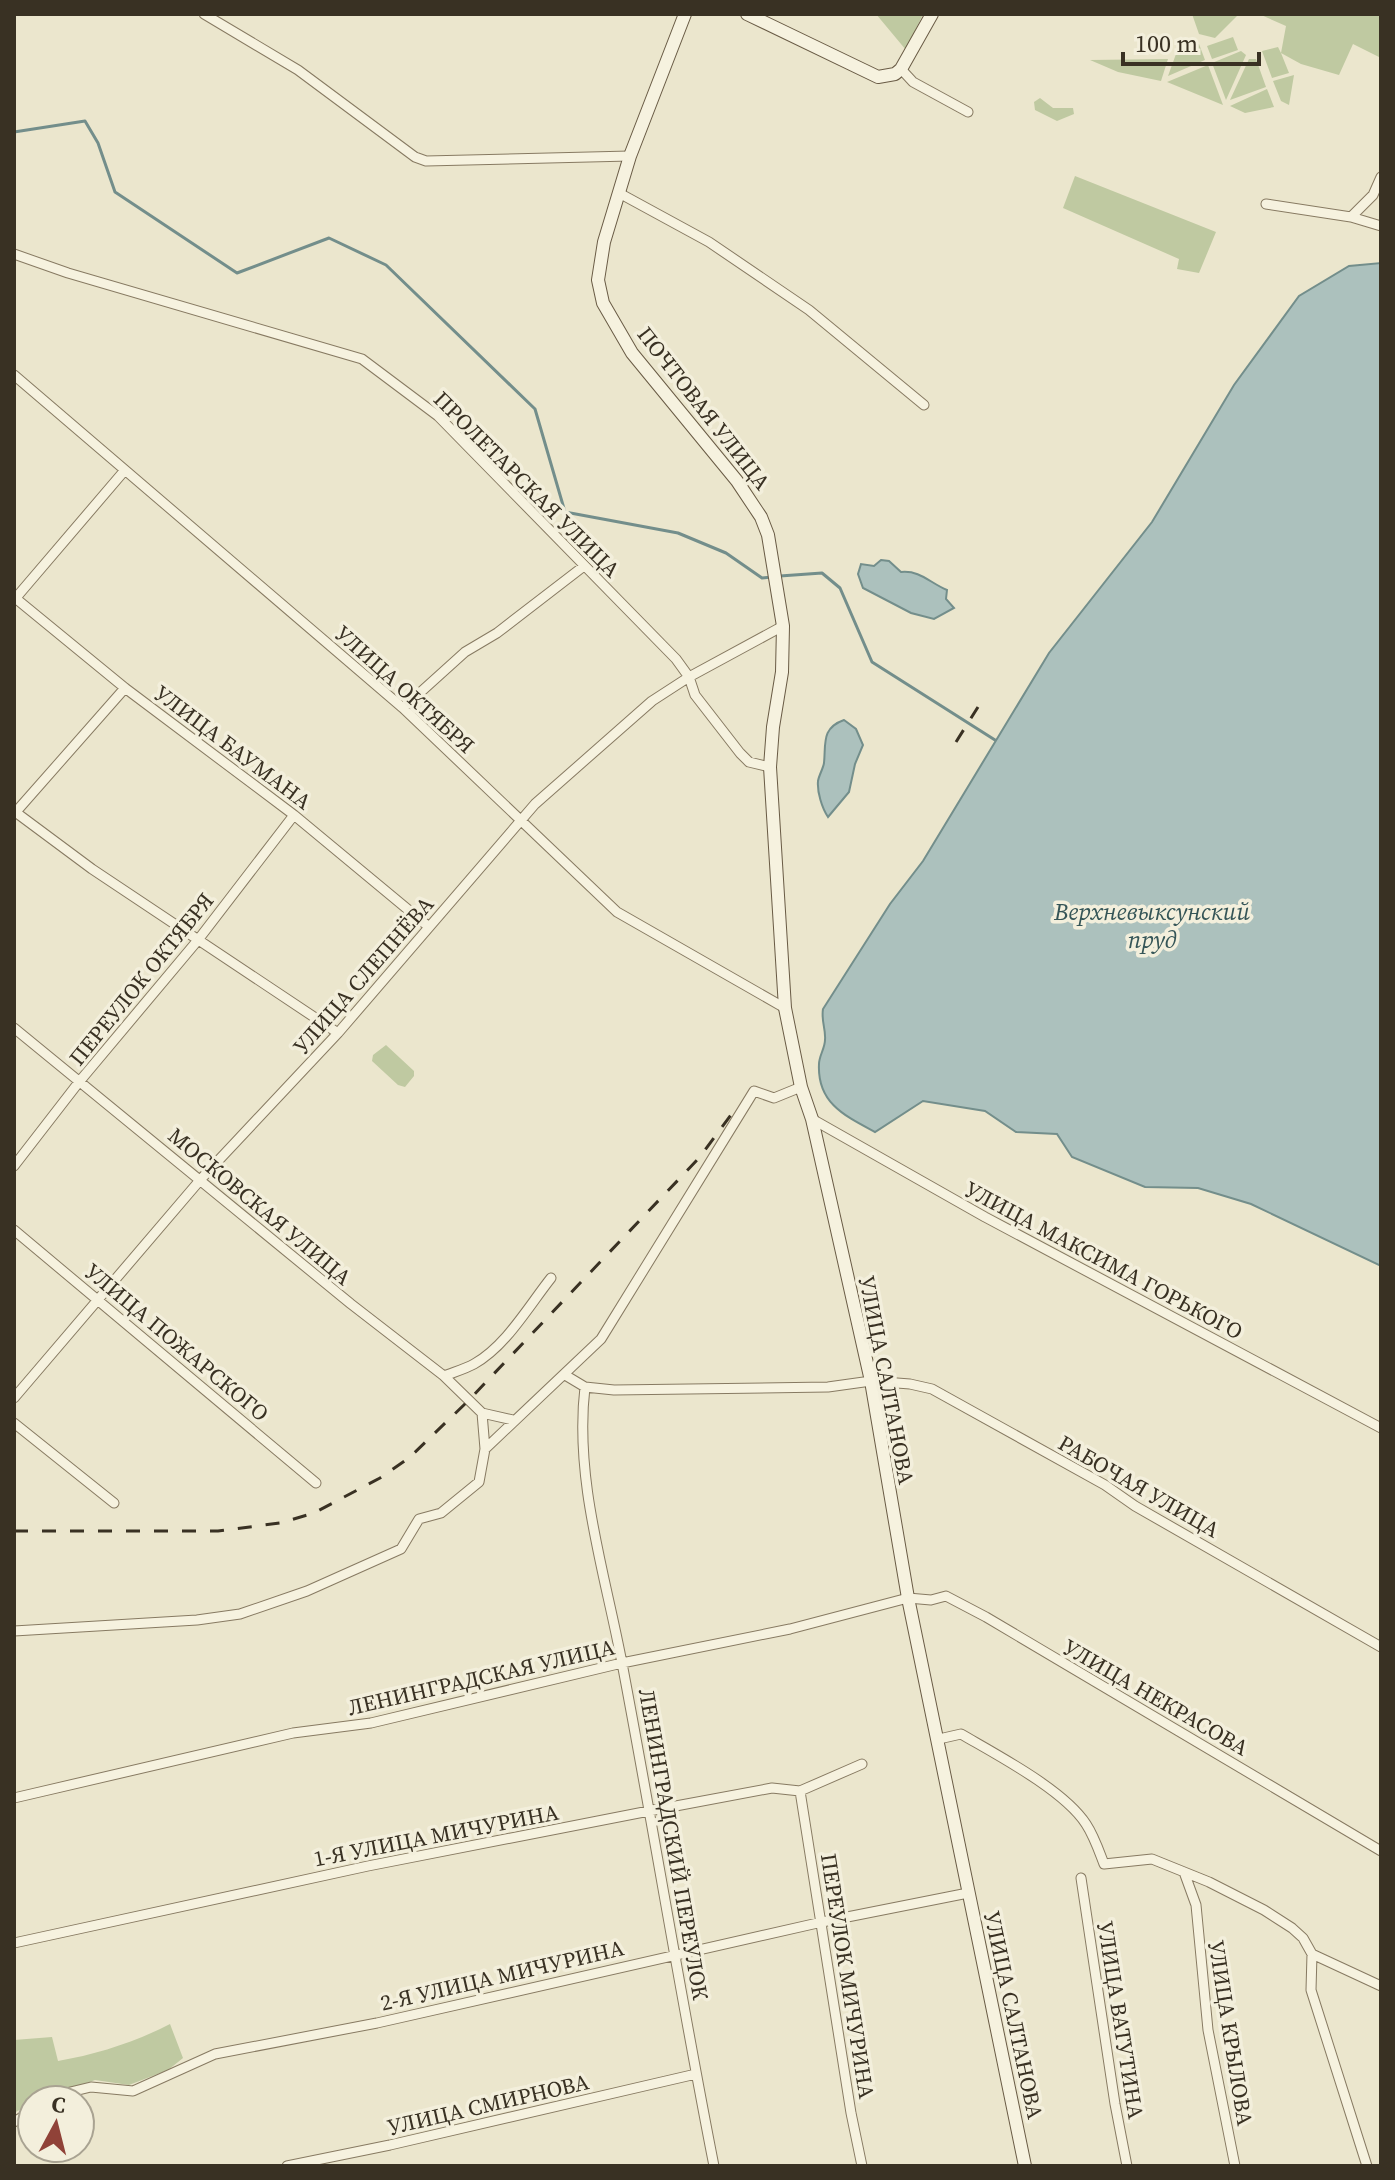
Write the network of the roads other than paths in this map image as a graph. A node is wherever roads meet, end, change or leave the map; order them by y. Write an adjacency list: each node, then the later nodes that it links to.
1 (204, 14): 7 (street)
2 (685, 14): 7 (main road, ПОЧТОВАЯ УЛИЦА)
3 (747, 14): 5 (main road)
4 (932, 14): 5 (main road)
5 (901, 69): 6 (street)
6 (968, 112)
7 (630, 156): 9 (main road, ПОЧТОВАЯ УЛИЦА)
8 (1381, 177): 11 (street)
9 (619, 193): 15 (street); 18 (main road, ПОЧТОВАЯ УЛИЦА)
10 (1266, 204): 11 (street)
11 (1351, 217): 12 (street)
12 (1381, 226)
13 (14, 254): 17 (street, ПРОЛЕТАРСКАЯ УЛИЦА)
14 (14, 375): 16 (street, УЛИЦА ОКТЯБРЯ)
15 (924, 405)
16 (125, 470): 19 (street); 23 (street, УЛИЦА ОКТЯБРЯ)
17 (584, 566): 21 (street, ПРОЛЕТАРСКАЯ УЛИЦА); 23 (street)
18 (778, 596): 20 (main road, УЛИЦА САЛТАНОВА)
19 (14, 599): 22 (street, УЛИЦА БАУМАНА)
20 (783, 626): 21 (street, УЛИЦА СЛЕПНЁВА); 24 (main road, УЛИЦА САЛТАНОВА)
21 (689, 677): 24 (street, ПРОЛЕТАРСКАЯ УЛИЦА); 27 (street, УЛИЦА СЛЕПНЁВА)
22 (125, 688): 25 (street); 26 (street, УЛИЦА БАУМАНА)
23 (403, 708): 27 (street, УЛИЦА ОКТЯБРЯ)
24 (770, 767): 30 (main road, УЛИЦА САЛТАНОВА)
25 (15, 813): 29 (street)
26 (294, 815): 28 (street, УЛИЦА БАУМАНА); 29 (street, ПЕРЕУЛОК ОКТЯБРЯ)
27 (521, 819): 28 (street, УЛИЦА СЛЕПНЁВА); 30 (street, УЛИЦА ОКТЯБРЯ)
28 (429, 927): 32 (street, УЛИЦА СЛЕПНЁВА)
29 (198, 940): 32 (street); 33 (street, ПЕРЕУЛОК ОКТЯБРЯ)
30 (785, 1008): 34 (main road, УЛИЦА САЛТАНОВА)
31 (14, 1028): 33 (street, МОСКОВСКАЯ УЛИЦА)
32 (338, 1033): 37 (street, УЛИЦА СЛЕПНЁВА)
33 (79, 1082): 36 (street, ПЕРЕУЛОК ОКТЯБРЯ); 37 (street, МОСКОВСКАЯ УЛИЦА)
34 (801, 1087): 35 (main road, УЛИЦА САЛТАНОВА); 41 (street)
35 (812, 1119): 43 (main road, УЛИЦА САЛТАНОВА); 49 (street, УЛИЦА МАКСИМА ГОРЬКОГО)
36 (14, 1166)
37 (201, 1179): 40 (street, УЛИЦА СЛЕПНЁВА); 42 (street, МОСКОВСКАЯ УЛИЦА)
38 (14, 1230): 40 (street, УЛИЦА ПОЖАРСКОГО)
39 (551, 1278): 42 (street)
40 (99, 1299): 45 (street, УЛИЦА СЛЕПНЁВА); 51 (street, УЛИЦА ПОЖАРСКОГО)
41 (565, 1375): 44 (street); 47 (street)
42 (444, 1376): 46 (street, МОСКОВСКАЯ УЛИЦА)
43 (871, 1381): 44 (street, РАБОЧАЯ УЛИЦА); 53 (main road, УЛИЦА САЛТАНОВА); 55 (street, РАБОЧАЯ УЛИЦА)
44 (585, 1387): 56 (street, ЛЕНИНГРАДСКИЙ ПЕРЕУЛОК)
45 (14, 1398)
46 (482, 1413): 47 (street); 50 (street)
47 (513, 1420): 50 (street)
48 (14, 1423): 52 (street)
49 (1381, 1428)
50 (485, 1449): 54 (street)
51 (316, 1483)
52 (114, 1503)
53 (908, 1598): 56 (street, ЛЕНИНГРАДСКАЯ УЛИЦА); 57 (main road, УЛИЦА САЛТАНОВА); 62 (street, УЛИЦА НЕКРАСОВА)
54 (14, 1631)
55 (1381, 1647)
56 (622, 1663): 60 (street, ЛЕНИНГРАДСКАЯ УЛИЦА); 61 (street, ЛЕНИНГРАДСКИЙ ПЕРЕУЛОК)
57 (939, 1739): 63 (street); 66 (main road, УЛИЦА САЛТАНОВА)
58 (862, 1764): 59 (street, 1-Я УЛИЦА МИЧУРИНА)
59 (800, 1791): 61 (street, 1-Я УЛИЦА МИЧУРИНА); 68 (street, ПЕРЕУЛОК МИЧУРИНА)
60 (14, 1798)
61 (649, 1811): 69 (street, 1-Я УЛИЦА МИЧУРИНА); 70 (street, ЛЕНИНГРАДСКИЙ ПЕРЕУЛОК)
62 (1381, 1851)
63 (1184, 1872): 65 (street); 67 (street, УЛИЦА КРЫЛОВА)
64 (1081, 1878): 79 (street, УЛИЦА ВАТУТИНА)
65 (1209, 1882): 67 (street); 71 (street)
66 (968, 1893): 68 (street, 2-Я УЛИЦА МИЧУРИНА); 78 (main road, УЛИЦА САЛТАНОВА)
67 (1196, 1905): 80 (street, УЛИЦА КРЫЛОВА)
68 (822, 1922): 70 (street, 2-Я УЛИЦА МИЧУРИНА); 77 (street, ПЕРЕУЛОК МИЧУРИНА)
69 (14, 1943)
70 (675, 1954): 73 (street, ЛЕНИНГРАДСКИЙ ПЕРЕУЛОК); 74 (street, 2-Я УЛИЦА МИЧУРИНА)
71 (1312, 1954): 72 (street); 81 (street)
72 (1381, 1986)
73 (696, 2074): 75 (street, УЛИЦА СМИРНОВА); 76 (street, ЛЕНИНГРАДСКИЙ ПЕРЕУЛОК)
74 (96, 2087)
75 (287, 2166)
76 (714, 2166)
77 (862, 2166)
78 (1025, 2166)
79 (1127, 2166)
80 (1235, 2166)
81 (1367, 2166)

